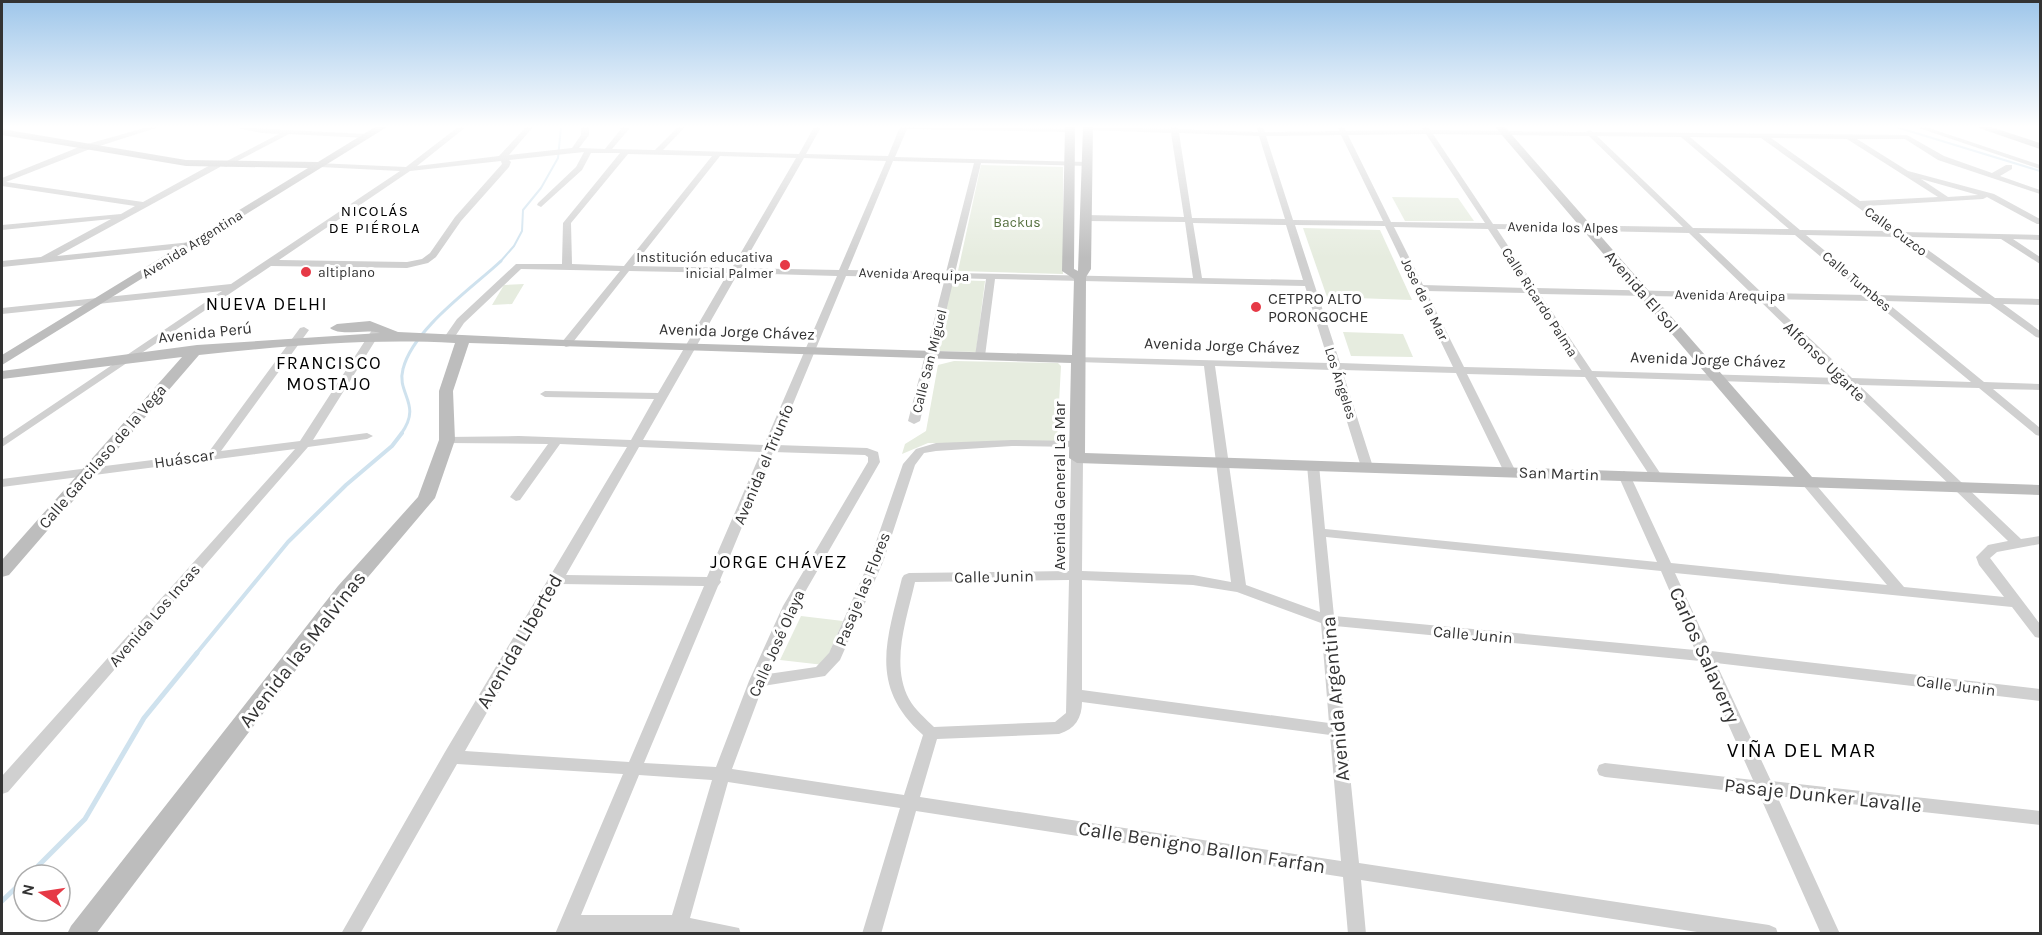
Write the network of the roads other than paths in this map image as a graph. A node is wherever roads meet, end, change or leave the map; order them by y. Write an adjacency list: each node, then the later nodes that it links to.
1 (30, 171): 27 (street)
2 (211, 171): 33 (street)
3 (306, 171): 35 (street, Avenida Argentina)
4 (406, 171): 55 (street)
5 (501, 171): 55 (street)
6 (576, 171): 34 (street)
7 (611, 171): 57 (street)
8 (705, 171): 58 (street)
9 (793, 171): 59 (street, Avenida Liberted)
10 (886, 171): 60 (street, Avenida el Triunfo)
11 (976, 171): 61 (street, Calle San Miguel)
12 (1070, 171): 63 (street)
13 (1088, 171): 37 (street, Avenida General La Mar)
14 (1180, 171): 38 (street)
15 (1273, 171): 39 (street, Los Ángeles)
16 (1362, 171): 41 (street, Jose de la Mar)
17 (1453, 171): 42 (street, Calle Ricardo Palma)
18 (1538, 171): 44 (street, Avenida El Sol)
19 (1629, 171): 45 (street, Alfonso Ugarte)
20 (1727, 171): 46 (street, Calle Tumbes)
21 (1812, 171): 32 (street, Calle Cuzco)
22 (1903, 171): 25 (street)
23 (1978, 171): 26 (street)
24 (2001, 171): 26 (street)
25 (1907, 173): 28 (street); 31 (street)
26 (1991, 175): 28 (street); 29 (street)
27 (2, 182): 33 (street)
28 (1959, 188): 30 (street)
29 (2040, 192)
30 (1991, 196): 31 (street); 40 (street)
31 (1948, 200): 32 (street)
32 (1858, 204): 47 (street, Calle Cuzco)
33 (144, 205): 36 (street)
34 (541, 205)
35 (244, 208): 50 (street, Avenida Argentina); 51 (street, Avenida Argentina)
36 (125, 215): 43 (street); 52 (street)
37 (1086, 218): 38 (street, Avenida los Alpes); 63 (street, Avenida General La Mar)
38 (1188, 220): 39 (street, Avenida los Alpes); 64 (street)
39 (1289, 222): 41 (street, Avenida los Alpes); 65 (street, Los Ángeles)
40 (2040, 222)
41 (1388, 224): 42 (street, Avenida los Alpes); 67 (street, Jose de la Mar)
42 (1490, 226): 44 (street, Avenida los Alpes); 68 (street, Calle Ricardo Palma)
43 (2, 227)
44 (1587, 228): 45 (street, Avenida los Alpes); 69 (street, Avenida El Sol)
45 (1689, 230): 46 (street, Avenida los Alpes); 70 (street, Alfonso Ugarte)
46 (1800, 232): 47 (street, Avenida los Alpes); 71 (street, Calle Tumbes)
47 (1900, 234): 48 (street, Avenida los Alpes); 73 (street, Calle Cuzco)
48 (2002, 236): 49 (street, Avenida los Alpes); 53 (street)
49 (2040, 237)
50 (191, 245): 51 (street); 54 (street, Avenida Argentina)
51 (176, 247): 52 (street); 54 (street, Avenida Argentina)
52 (41, 261): 56 (street)
53 (2040, 261)
54 (156, 263): 72 (street, Avenida Argentina); 75 (street, Avenida Argentina)
55 (270, 263): 66 (street)
56 (2, 264)
57 (567, 266): 58 (street, Avenida Arequipa); 81 (street, Avenida Arequipa)
58 (627, 267): 59 (street, Avenida Arequipa); 82 (street)
59 (737, 270): 60 (street, Avenida Arequipa); 85 (street, Avenida Liberted)
60 (843, 272): 61 (street, Avenida Arequipa); 86 (street, Avenida el Triunfo)
61 (950, 274): 62 (street, Avenida Arequipa); 88 (street, Calle San Miguel)
62 (991, 276): 63 (street, Avenida Arequipa); 89 (street)
63 (1080, 277): 64 (street, Avenida Arequipa); 91 (street, Avenida General La Mar)
64 (1198, 279): 65 (street, Avenida Arequipa)
65 (1309, 283): 95 (street, Los Ángeles)
66 (235, 286): 72 (street); 84 (street)
67 (1420, 288): 68 (street, Avenida Arequipa); 96 (street, Jose de la Mar)
68 (1533, 290): 69 (street, Avenida Arequipa); 97 (street, Calle Ricardo Palma)
69 (1643, 293): 70 (street, Avenida Arequipa); 99 (street, Avenida El Sol)
70 (1757, 296): 71 (street, Avenida Arequipa); 100 (street, Alfonso Ugarte)
71 (1875, 298): 73 (street, Avenida Arequipa); 101 (street, Calle Tumbes)
72 (99, 301): 75 (street); 92 (street, Avenida Argentina)
73 (1993, 301): 74 (street, Avenida Arequipa); 78 (street, Calle Cuzco)
74 (2040, 302)
75 (83, 303): 76 (street); 87 (street, Avenida Argentina)
76 (2, 311)
77 (375, 333): 79 (street, Avenida Perú); 80 (street, Avenida Perú); 110 (street, Avenida Los Incas)
78 (2040, 335)
79 (299, 336): 83 (street, Avenida Perú); 115 (street)
80 (407, 336): 81 (street, Avenida Jorge Chávez)
81 (450, 339): 82 (street, Avenida Jorge Chávez); 108 (street, Avenida las Malvinas)
82 (566, 344): 85 (street, Avenida Jorge Chávez)
83 (199, 346): 84 (street, Avenida Perú); 90 (street, Avenida Perú); 119 (street, Calle Garcilaso de la Vega)
84 (147, 348): 90 (street); 94 (street, Avenida Perú)
85 (688, 348): 86 (street, Avenida Jorge Chávez); 104 (street, Avenida Liberted)
86 (810, 351): 88 (street, Avenida Jorge Chávez); 113 (street, Avenida el Triunfo)
87 (2, 353)
88 (931, 355): 89 (street, Avenida Jorge Chávez); 105 (street, Calle San Miguel)
89 (980, 356): 91 (street, Avenida Jorge Chávez)
90 (132, 358): 98 (street, Avenida Perú); 111 (street)
91 (1077, 359): 93 (street, Avenida Jorge Chávez); 114 (street, Avenida General La Mar)
92 (2, 361)
93 (1209, 363): 95 (street, Avenida Jorge Chávez); 116 (street)
94 (2, 366)
95 (1335, 366): 96 (street, Avenida Jorge Chávez); 118 (street, Los Ángeles)
96 (1460, 370): 97 (street, Avenida Jorge Chávez); 120 (street, Jose de la Mar)
97 (1588, 374): 99 (street, Avenida Jorge Chávez); 122 (street, Calle Ricardo Palma)
98 (2, 375)
99 (1717, 378): 100 (street, Avenida Jorge Chávez); 123 (street, Avenida El Sol)
100 (1846, 381): 101 (street, Avenida Jorge Chávez); 125 (street, Alfonso Ugarte)
101 (1985, 385): 102 (street, Avenida Jorge Chávez); 106 (street, Calle Tumbes)
102 (2040, 387)
103 (544, 394): 104 (street)
104 (660, 396): 112 (street, Avenida Liberted)
105 (914, 421)
106 (2040, 433)
107 (367, 436): 110 (street, Huáscar)
108 (447, 440): 109 (street); 158 (street, Avenida las Malvinas)
109 (556, 441): 112 (street); 127 (street)
110 (304, 442): 115 (street, Huáscar); 151 (street, Avenida Los Incas)
111 (2, 444)
112 (633, 445): 113 (street); 134 (street, Avenida Liberted)
113 (769, 450): 135 (street, Avenida el Triunfo); 142 (street, Calle José Olaya)
114 (1076, 451): 116 (street, San Martin); 133 (street, Avenida General La Mar); 142 (street, Pasaje las Flores)
115 (213, 454): 119 (street, Huáscar)
116 (1224, 462): 117 (street, San Martin); 136 (street)
117 (1313, 465): 118 (street, San Martin); 128 (street, Avenida Argentina)
118 (1368, 467): 120 (street, San Martin)
119 (90, 471): 124 (street, Huáscar); 132 (street, Calle Garcilaso de la Vega)
120 (1510, 472): 121 (street, San Martin)
121 (1624, 475): 122 (street, San Martin); 131 (street, Carlos Salaverry)
122 (1656, 477): 123 (street, San Martin)
123 (1807, 482): 125 (street, San Martin); 137 (street, Avenida El Sol)
124 (2, 483)
125 (1957, 485): 126 (street, San Martin); 130 (street, Alfonso Ugarte)
126 (2040, 490)
127 (516, 496)
128 (1319, 532): 131 (street); 139 (street, Avenida Argentina)
129 (2040, 540): 130 (street)
130 (2017, 543): 138 (street)
131 (1665, 566): 137 (street); 141 (street, Carlos Salaverry)
132 (2, 571)
133 (1077, 575): 136 (street, Calle Junin); 143 (street, Avenida General La Mar); 146 (street, Calle Junin)
134 (554, 579): 135 (street); 147 (street, Avenida Liberted)
135 (714, 582): 148 (street, Avenida el Triunfo)
136 (1239, 588): 139 (street, Calle Junin)
137 (1900, 591): 138 (street)
138 (2016, 603): 140 (street)
139 (1328, 620): 141 (street, Calle Junin); 145 (street, Avenida Argentina)
140 (2040, 633)
141 (1705, 656): 144 (street, Calle Junin); 152 (street, Carlos Salaverry)
142 (757, 681): 150 (street, Calle José Olaya)
143 (1076, 695): 145 (street); 146 (street, Avenida General La Mar)
144 (2040, 695)
145 (1338, 730): 155 (street, Avenida Argentina)
146 (931, 733): 153 (street)
147 (451, 757): 148 (street, Calle Benigno Ballon Farfan); 159 (street, Avenida Liberted)
148 (635, 767): 150 (street, Calle Benigno Ballon Farfan); 156 (street, Avenida el Triunfo)
149 (1605, 770): 152 (street, Pasaje Dunker Lavalle)
150 (723, 774): 153 (street, Calle Benigno Ballon Farfan); 157 (street, Calle José Olaya)
151 (2, 787)
152 (1764, 788): 154 (street, Pasaje Dunker Lavalle); 164 (street, Carlos Salaverry)
153 (910, 800): 155 (street, Calle Benigno Ballon Farfan); 161 (street)
154 (2040, 818)
155 (1352, 872): 162 (street, Avenida Argentina); 163 (street, Calle Benigno Ballon Farfan)
156 (566, 928): 157 (street)
157 (677, 928): 160 (street)
158 (80, 933)
159 (350, 933)
160 (732, 933)
161 (871, 933)
162 (1357, 933)
163 (1769, 933)
164 (1832, 933)

